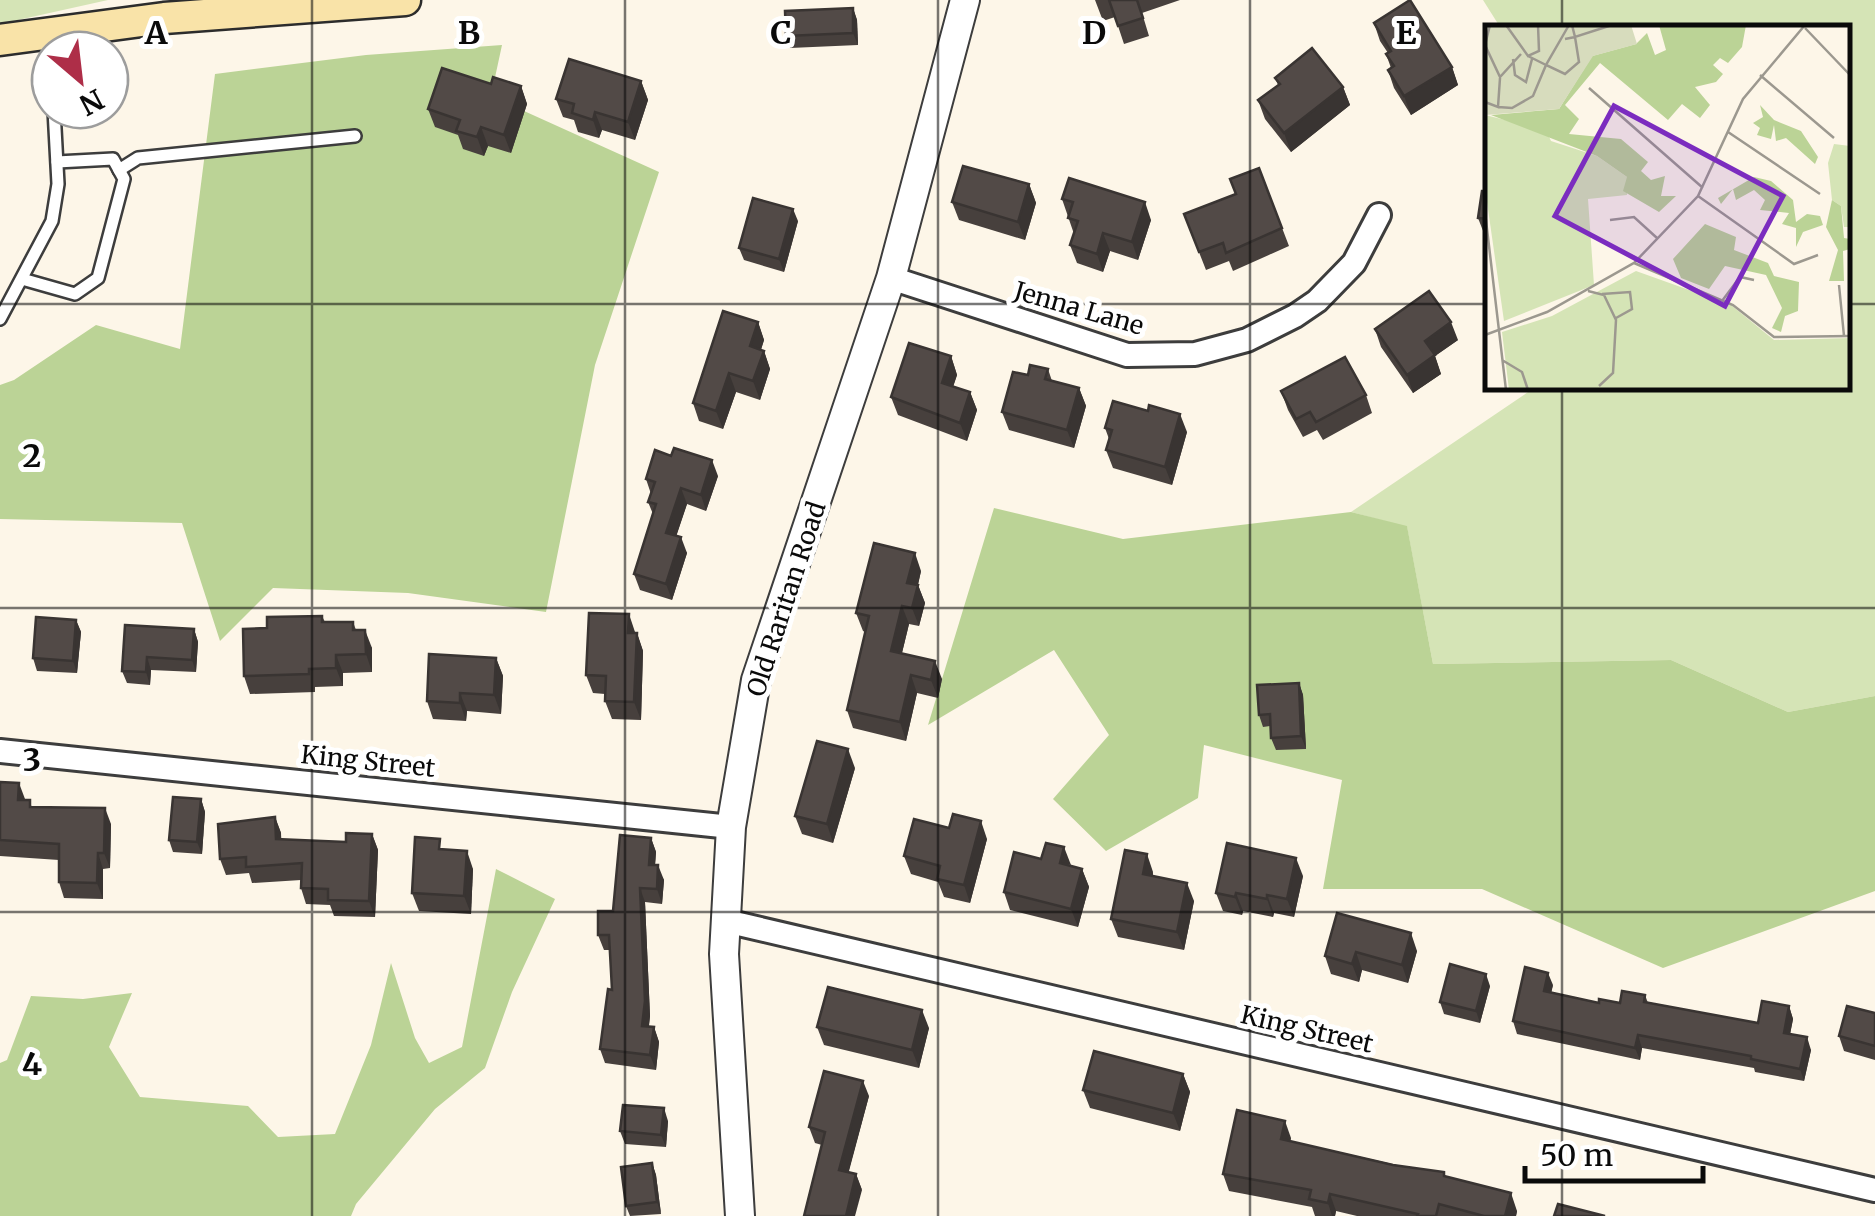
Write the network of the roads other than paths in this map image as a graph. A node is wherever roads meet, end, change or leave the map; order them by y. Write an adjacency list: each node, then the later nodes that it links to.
1 (405, 0): 3 (main road)
2 (965, 0): 12 (street, Old Raritan Road)
3 (113, 30)
4 (0, 40): 5 (main road)
5 (30, 43)
6 (55, 130): 8 (lane)
7 (354, 136): 9 (lane)
8 (57, 162): 9 (lane); 11 (lane)
9 (119, 170): 11 (lane)
10 (1379, 215): 12 (street, Jenna Lane)
11 (22, 278): 13 (lane)
12 (891, 278): 15 (street, Old Raritan Road)
13 (0, 319)
14 (0, 751): 15 (street, King Street)
15 (730, 827): 16 (street, Old Raritan Road)
16 (726, 921): 17 (street, King Street); 18 (street, Old Raritan Road)
17 (1875, 1190)
18 (740, 1216)

